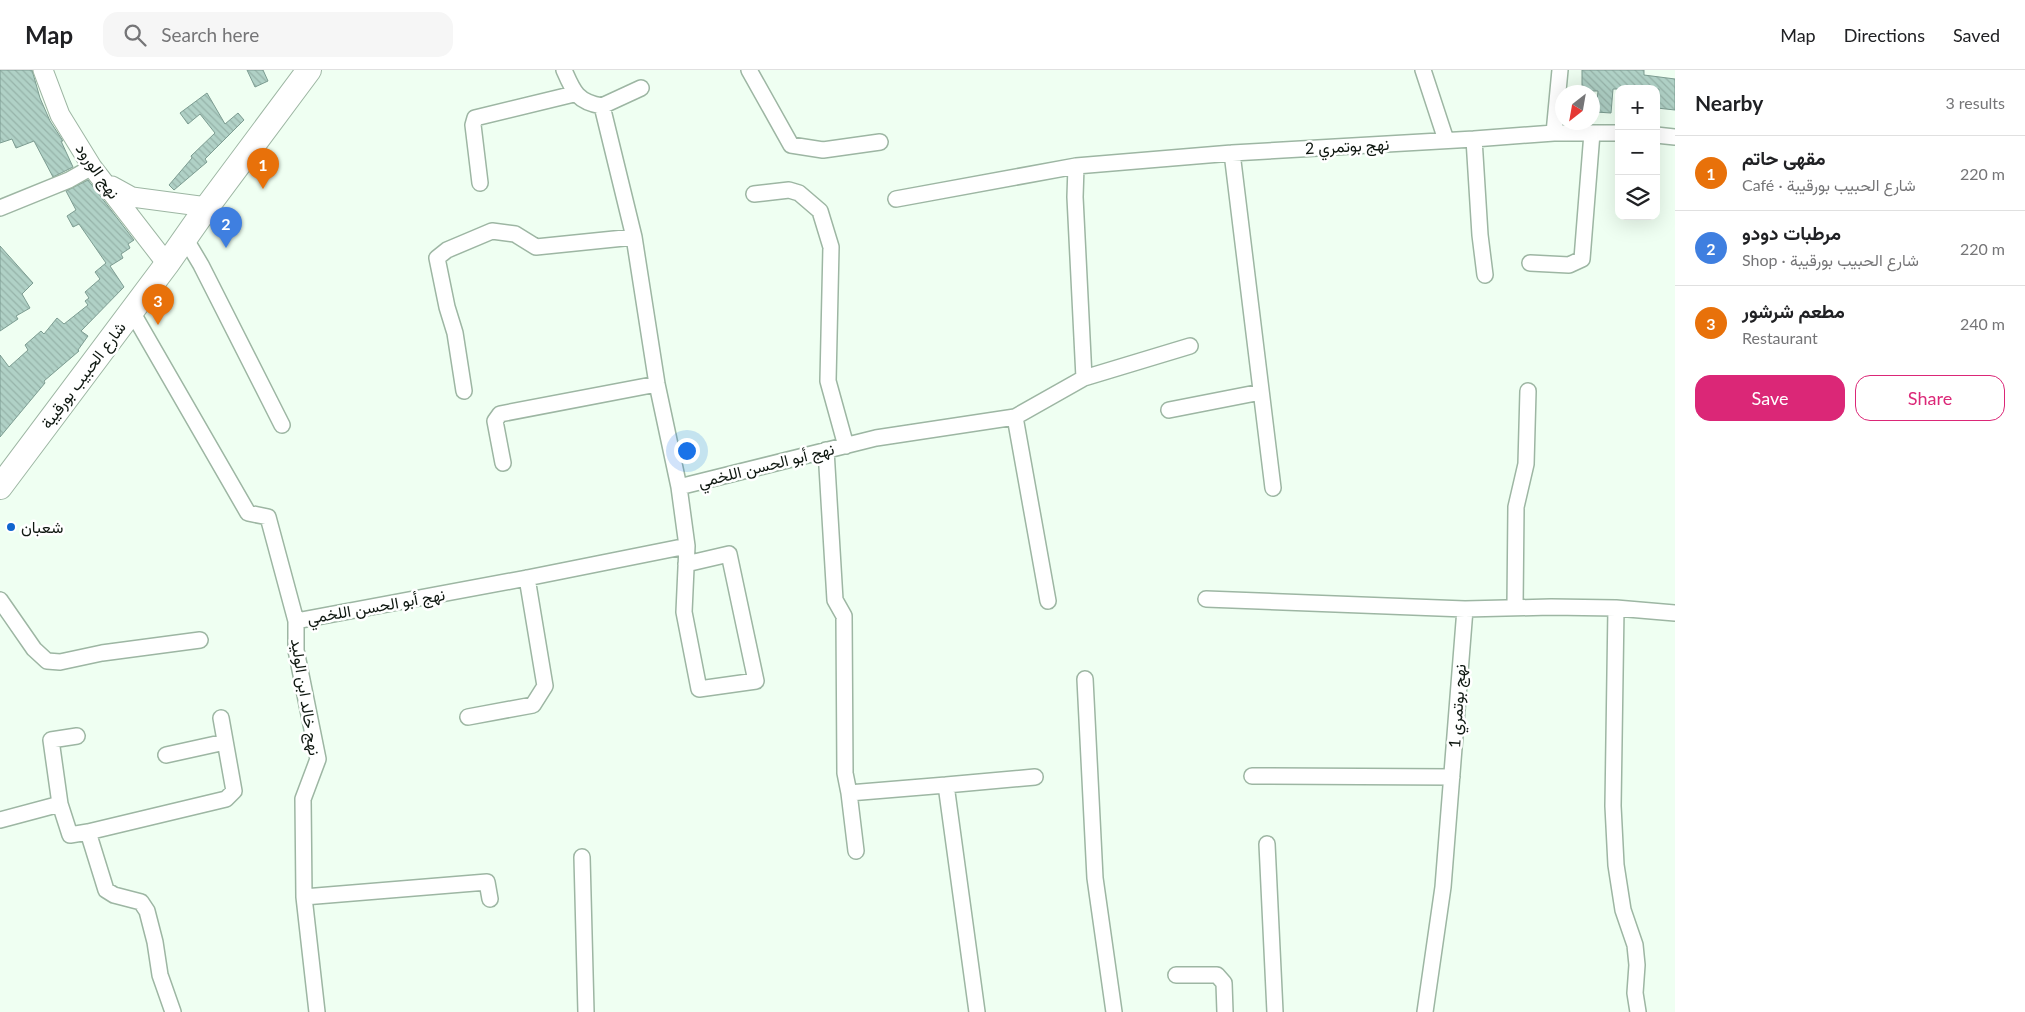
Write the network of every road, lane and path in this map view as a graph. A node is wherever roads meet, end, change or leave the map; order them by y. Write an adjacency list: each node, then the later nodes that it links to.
1 (43, 70): 20 (street, نهج الورود)
2 (309, 70): 24 (main road, شارع الحبيب بورقيبة)
3 (564, 70): 8 (street)
4 (749, 70): 17 (street)
5 (1423, 70): 16 (street)
6 (1560, 70): 10 (street)
7 (640, 88): 9 (street)
8 (574, 94): 9 (street); 21 (street)
9 (602, 106): 26 (street)
10 (1554, 132): 11 (street, نهج بوتمري 2); 15 (street, نهج بوتمري 2)
11 (1592, 133): 12 (street, نهج بوتمري 2); 28 (street)
12 (1615, 133)
13 (1660, 135): 14 (street)
14 (1675, 137)
15 (1474, 139): 16 (street, نهج بوتمري 2); 30 (street)
16 (1446, 140): 18 (street, نهج بوتمري 2)
17 (880, 142)
18 (1232, 153): 19 (street, نهج بوتمري 2); 37 (street)
19 (1076, 166): 23 (street, نهج بوتمري 2); 33 (street)
20 (97, 173): 24 (street); 25 (street); 29 (street, نهج الورود)
21 (480, 183)
22 (754, 194): 41 (street)
23 (896, 198)
24 (207, 207): 27 (main road, شارع الحبيب بورقيبة)
25 (0, 208)
26 (634, 237): 34 (street); 35 (street)
27 (185, 238): 29 (main road, شارع الحبيب بورقيبة); 40 (street)
28 (1530, 263)
29 (167, 264): 31 (main road, شارع الحبيب بورقيبة)
30 (1485, 275)
31 (131, 310): 44 (main road, شارع الحبيب بورقيبة); 57 (street, نهج خالد ابن الوليد)
32 (1190, 346): 33 (street, نهج أبو الحسن اللخمي)
33 (1084, 378): 39 (street, نهج أبو الحسن اللخمي)
34 (657, 384): 43 (street); 45 (street)
35 (464, 391)
36 (1528, 391): 53 (street)
37 (1261, 392): 38 (street); 46 (street)
38 (1169, 410)
39 (1015, 417): 41 (street, نهج أبو الحسن اللخمي); 52 (street)
40 (282, 424)
41 (846, 446): 42 (street, نهج أبو الحسن اللخمي)
42 (826, 450): 45 (street, نهج أبو الحسن اللخمي); 69 (street)
43 (503, 463)
44 (0, 487)
45 (679, 487): 47 (street, نهج أبو الحسن اللخمي)
46 (1273, 488)
47 (687, 546): 48 (street); 49 (street, نهج أبو الحسن اللخمي)
48 (686, 564): 48 (street)
49 (526, 578): 57 (street, نهج أبو الحسن اللخمي); 60 (street)
50 (1206, 599): 55 (street)
51 (0, 600): 58 (street)
52 (1048, 601)
53 (1514, 607): 54 (street); 55 (street)
54 (1616, 608): 56 (street); 87 (street)
55 (1465, 609): 67 (street, نهج بوتمري 1)
56 (1675, 613)
57 (296, 621): 76 (street, نهج خالد ابن الوليد)
58 (200, 640)
59 (1085, 679): 83 (street)
60 (468, 717)
61 (221, 718): 63 (street)
62 (77, 736): 70 (street)
63 (225, 742): 64 (street); 72 (street)
64 (166, 755)
65 (1252, 776): 67 (street)
66 (1035, 777): 68 (street)
67 (1452, 777): 86 (street, نهج بوتمري 1)
68 (946, 785): 69 (street); 82 (street)
69 (849, 793): 74 (street)
70 (60, 804): 71 (street); 72 (street)
71 (0, 820)
72 (88, 832): 79 (street)
73 (1267, 844): 85 (street)
74 (856, 851)
75 (582, 857): 81 (street)
76 (304, 897): 77 (street); 80 (street, نهج خالد ابن الوليد)
77 (490, 899)
78 (1176, 975): 84 (street)
79 (173, 1012)
80 (317, 1012)
81 (586, 1012)
82 (977, 1012)
83 (1114, 1012)
84 (1225, 1012)
85 (1275, 1012)
86 (1424, 1012)
87 (1638, 1012)

